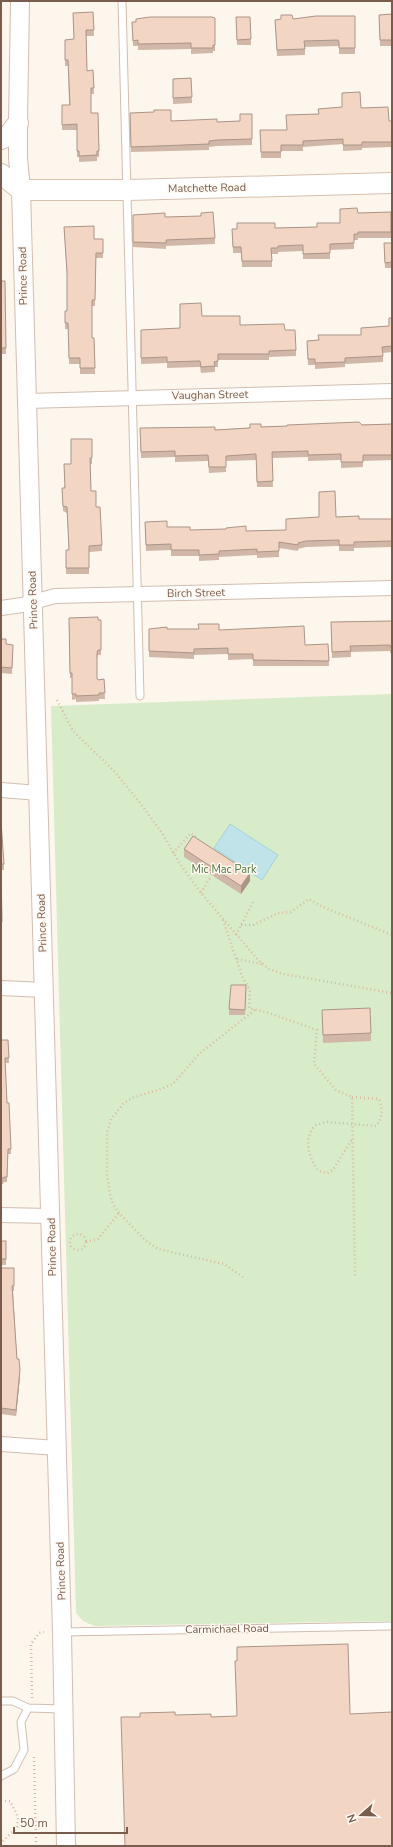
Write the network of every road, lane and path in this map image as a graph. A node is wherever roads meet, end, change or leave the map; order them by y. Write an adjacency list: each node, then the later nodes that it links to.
1 (20, 1): 3 (street, Prince Road)
2 (122, 1): 8 (lane)
3 (18, 123): 4 (main road); 7 (street, Prince Road)
4 (1, 139)
5 (1, 174): 7 (main road)
6 (392, 183): 8 (main road, Matchette Road)
7 (22, 190): 8 (main road, Matchette Road); 11 (street, Prince Road)
8 (128, 190): 10 (lane)
9 (392, 390): 10 (street, Vaughan Street)
10 (133, 397): 11 (street, Vaughan Street); 13 (lane)
11 (27, 401): 14 (street, Prince Road)
12 (392, 588): 13 (street, Birch Street)
13 (138, 594): 14 (street, Birch Street); 16 (lane)
14 (33, 602): 15 (street, Birch Street); 19 (street, Prince Road)
15 (1, 608)
16 (140, 696)
17 (57, 700): 21 (path)
18 (1, 790): 19 (street)
19 (39, 793): 32 (street, Prince Road)
20 (196, 837): 21 (path)
21 (173, 852): 23 (path)
22 (210, 878): 23 (path)
23 (201, 893): 25 (path)
24 (254, 900): 26 (path)
25 (222, 918): 27 (path); 29 (path)
26 (241, 925): 27 (path); 28 (path)
27 (236, 935): 30 (path)
28 (392, 935)
29 (237, 959): 30 (path); 34 (path)
30 (264, 965): 33 (path)
31 (1, 988): 32 (street)
32 (44, 990): 40 (street, Prince Road)
33 (392, 993)
34 (256, 1009): 35 (path); 38 (path)
35 (352, 1097): 36 (path); 36 (path)
36 (352, 1125): 37 (path); 37 (path)
37 (352, 1138): 42 (path)
38 (119, 1213): 41 (path); 43 (path)
39 (1, 1215): 40 (street)
40 (51, 1216): 45 (street, Prince Road)
41 (86, 1242): 41 (path)
42 (355, 1276)
43 (243, 1277)
44 (1, 1444): 45 (street)
45 (57, 1448): 47 (street, Prince Road)
46 (392, 1626): 47 (lane, Carmichael Road)
47 (62, 1632): 50 (street, Prince Road)
48 (1, 1701): 49 (lane)
49 (28, 1708): 50 (lane); 51 (lane)
50 (64, 1709): 54 (street, Prince Road)
51 (1, 1776)
52 (1, 1801): 53 (path)
53 (2, 1844)
54 (66, 1846)

